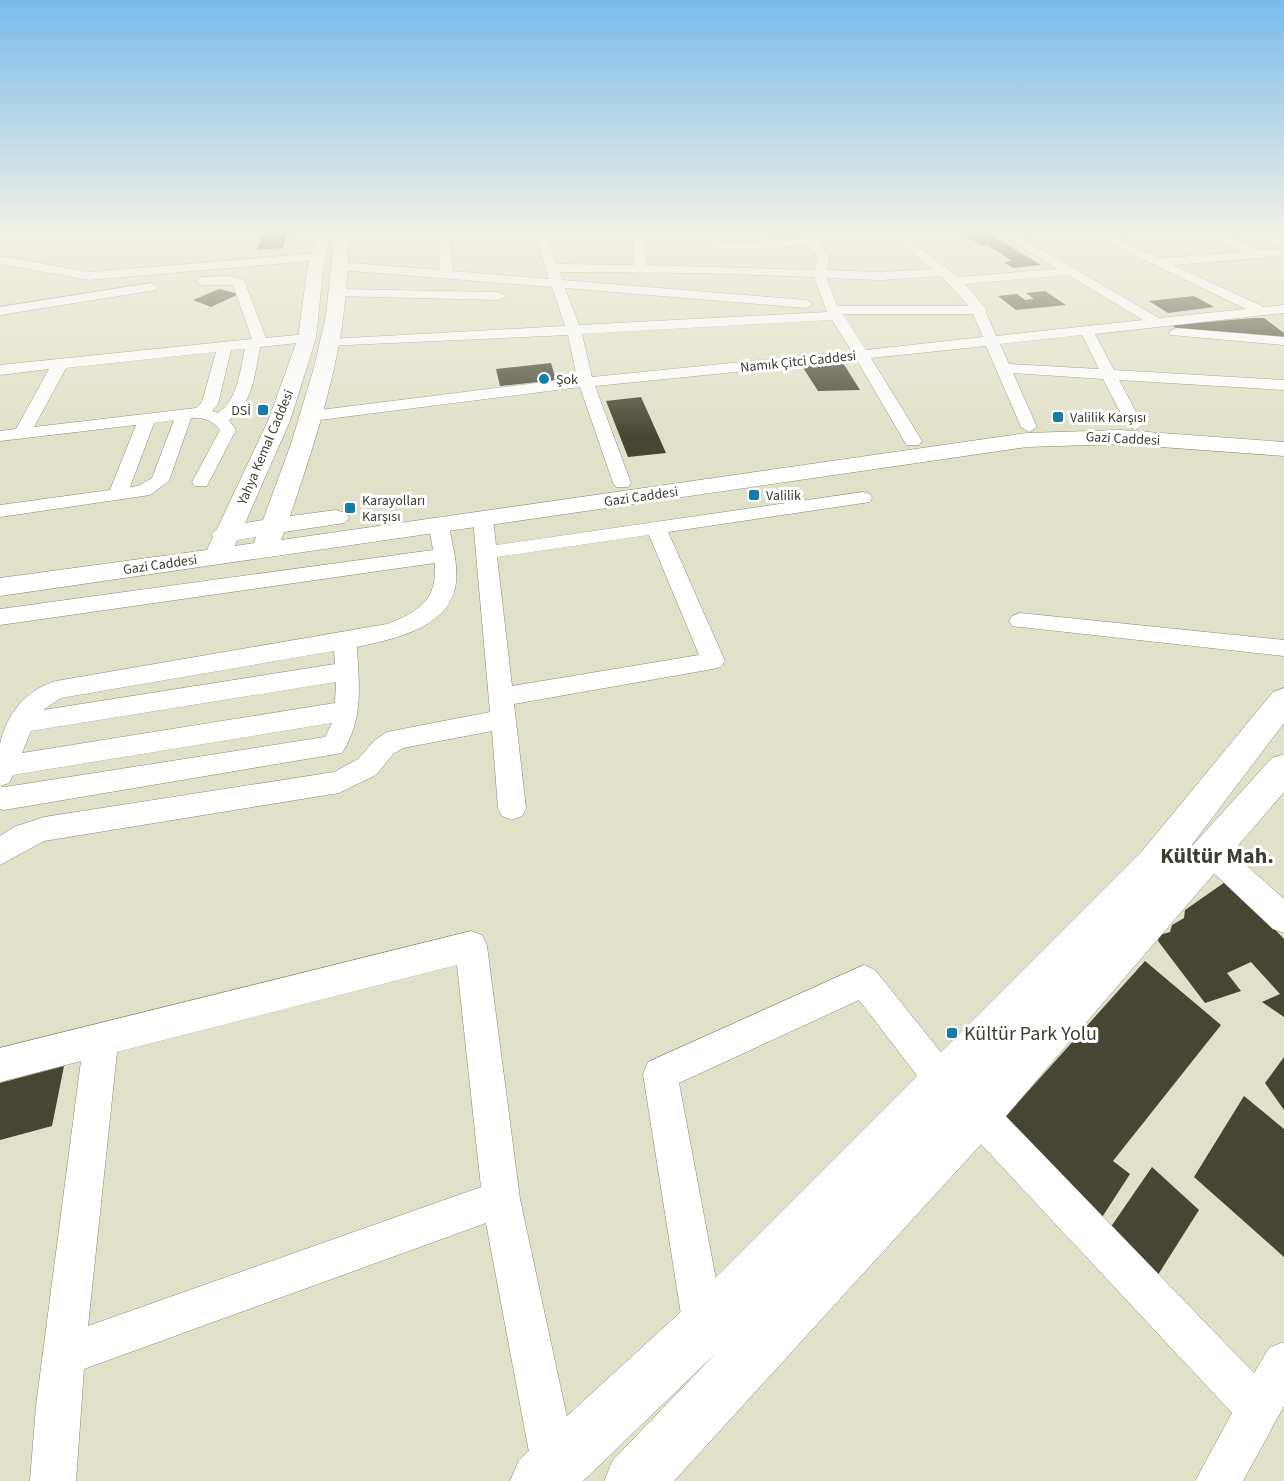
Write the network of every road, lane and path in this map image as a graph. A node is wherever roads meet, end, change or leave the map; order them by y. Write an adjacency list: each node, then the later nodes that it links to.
1 (67, 299): 13 (street)
2 (244, 299): 23 (street)
3 (312, 299): 20 (main road, Yahya Kemal Caddesi)
4 (337, 299): 24 (main road, Yahya Kemal Caddesi)
5 (563, 299): 19 (street)
6 (671, 299): 14 (street)
7 (829, 299): 14 (street)
8 (972, 299): 11 (street)
9 (1118, 299): 15 (street)
10 (1247, 299): 12 (street)
11 (980, 310): 14 (street); 22 (street)
12 (1272, 310): 15 (street, Namık Çitci Caddesi); 16 (street)
13 (0, 311)
14 (833, 311): 19 (street); 26 (street)
15 (1157, 323): 17 (street, Namık Çitci Caddesi)
16 (1284, 326)
17 (1113, 328): 18 (street, Namık Çitci Caddesi); 21 (street)
18 (1086, 330): 22 (street, Namık Çitci Caddesi); 30 (street)
19 (574, 331): 24 (street); 31 (street)
20 (307, 338): 23 (street); 55 (main road, Yahya Kemal Caddesi)
21 (1284, 340)
22 (993, 341): 26 (street, Namık Çitci Caddesi); 28 (street)
23 (258, 343): 25 (street); 36 (street)
24 (330, 343): 34 (main road, Yahya Kemal Caddesi)
25 (225, 346): 27 (street); 33 (street)
26 (862, 355): 31 (street, Namık Çitci Caddesi); 43 (street)
27 (60, 364): 29 (street); 40 (street)
28 (1005, 368): 30 (street); 38 (street)
29 (0, 370)
30 (1111, 375): 32 (street); 37 (street)
31 (585, 382): 34 (street, Namık Çitci Caddesi); 47 (street)
32 (1284, 384)
33 (192, 414): 35 (street); 36 (street); 48 (street)
34 (312, 416): 52 (main road, Yahya Kemal Caddesi)
35 (147, 419): 40 (street); 48 (street)
36 (220, 419): 46 (street)
37 (1135, 425): 38 (main road, Gazi Caddesi); 39 (main road, Gazi Caddesi)
38 (1029, 427): 43 (main road, Gazi Caddesi)
39 (1237, 429): 42 (main road, Gazi Caddesi); 44 (main road)
40 (22, 433): 41 (street)
41 (0, 436)
42 (1283, 437): 44 (main road, Gazi Caddesi)
43 (913, 441): 47 (main road, Gazi Caddesi)
44 (1258, 448): 45 (main road); 51 (main road, Gazi Caddesi)
45 (1284, 469)
46 (201, 482)
47 (622, 483): 52 (main road, Gazi Caddesi)
48 (118, 494): 50 (street)
49 (863, 498): 54 (street)
50 (0, 511)
51 (483, 519): 53 (main road, Gazi Caddesi); 57 (street)
52 (274, 526): 55 (main road, Gazi Caddesi); 56 (main road, Yahya Kemal Caddesi)
53 (439, 526): 56 (main road, Gazi Caddesi); 58 (street)
54 (656, 528): 57 (street); 67 (street)
55 (222, 546): 56 (main road, Gazi Caddesi); 59 (main road, Gazi Caddesi); 60 (main road, Gazi Caddesi)
56 (264, 551)
57 (488, 552): 67 (street)
58 (443, 555): 61 (street); 63 (street)
59 (0, 569)
60 (0, 587)
61 (0, 616)
62 (1020, 621): 64 (street)
63 (345, 641): 65 (street); 69 (street)
64 (1284, 648)
65 (346, 671): 68 (street); 69 (street)
66 (1284, 700): 79 (main road)
67 (503, 708): 73 (street); 75 (street)
68 (346, 711): 71 (street); 72 (street)
69 (22, 723): 71 (street)
70 (1284, 768): 74 (main road)
71 (2, 770)
72 (0, 797)
73 (512, 808)
74 (1210, 851): 76 (street); 80 (main road)
75 (0, 852)
76 (1284, 919)
77 (101, 1039): 78 (street); 81 (street); 83 (street)
78 (0, 1065)
79 (944, 1083): 82 (main road); 82 (street)
80 (978, 1114): 85 (street); 88 (main road)
81 (501, 1199): 83 (street); 86 (street)
82 (704, 1327): 86 (main road)
83 (65, 1355): 87 (street)
84 (1284, 1363): 85 (street)
85 (1258, 1409): 89 (street)
86 (548, 1475)
87 (53, 1481)
88 (634, 1481)
89 (1218, 1481)

